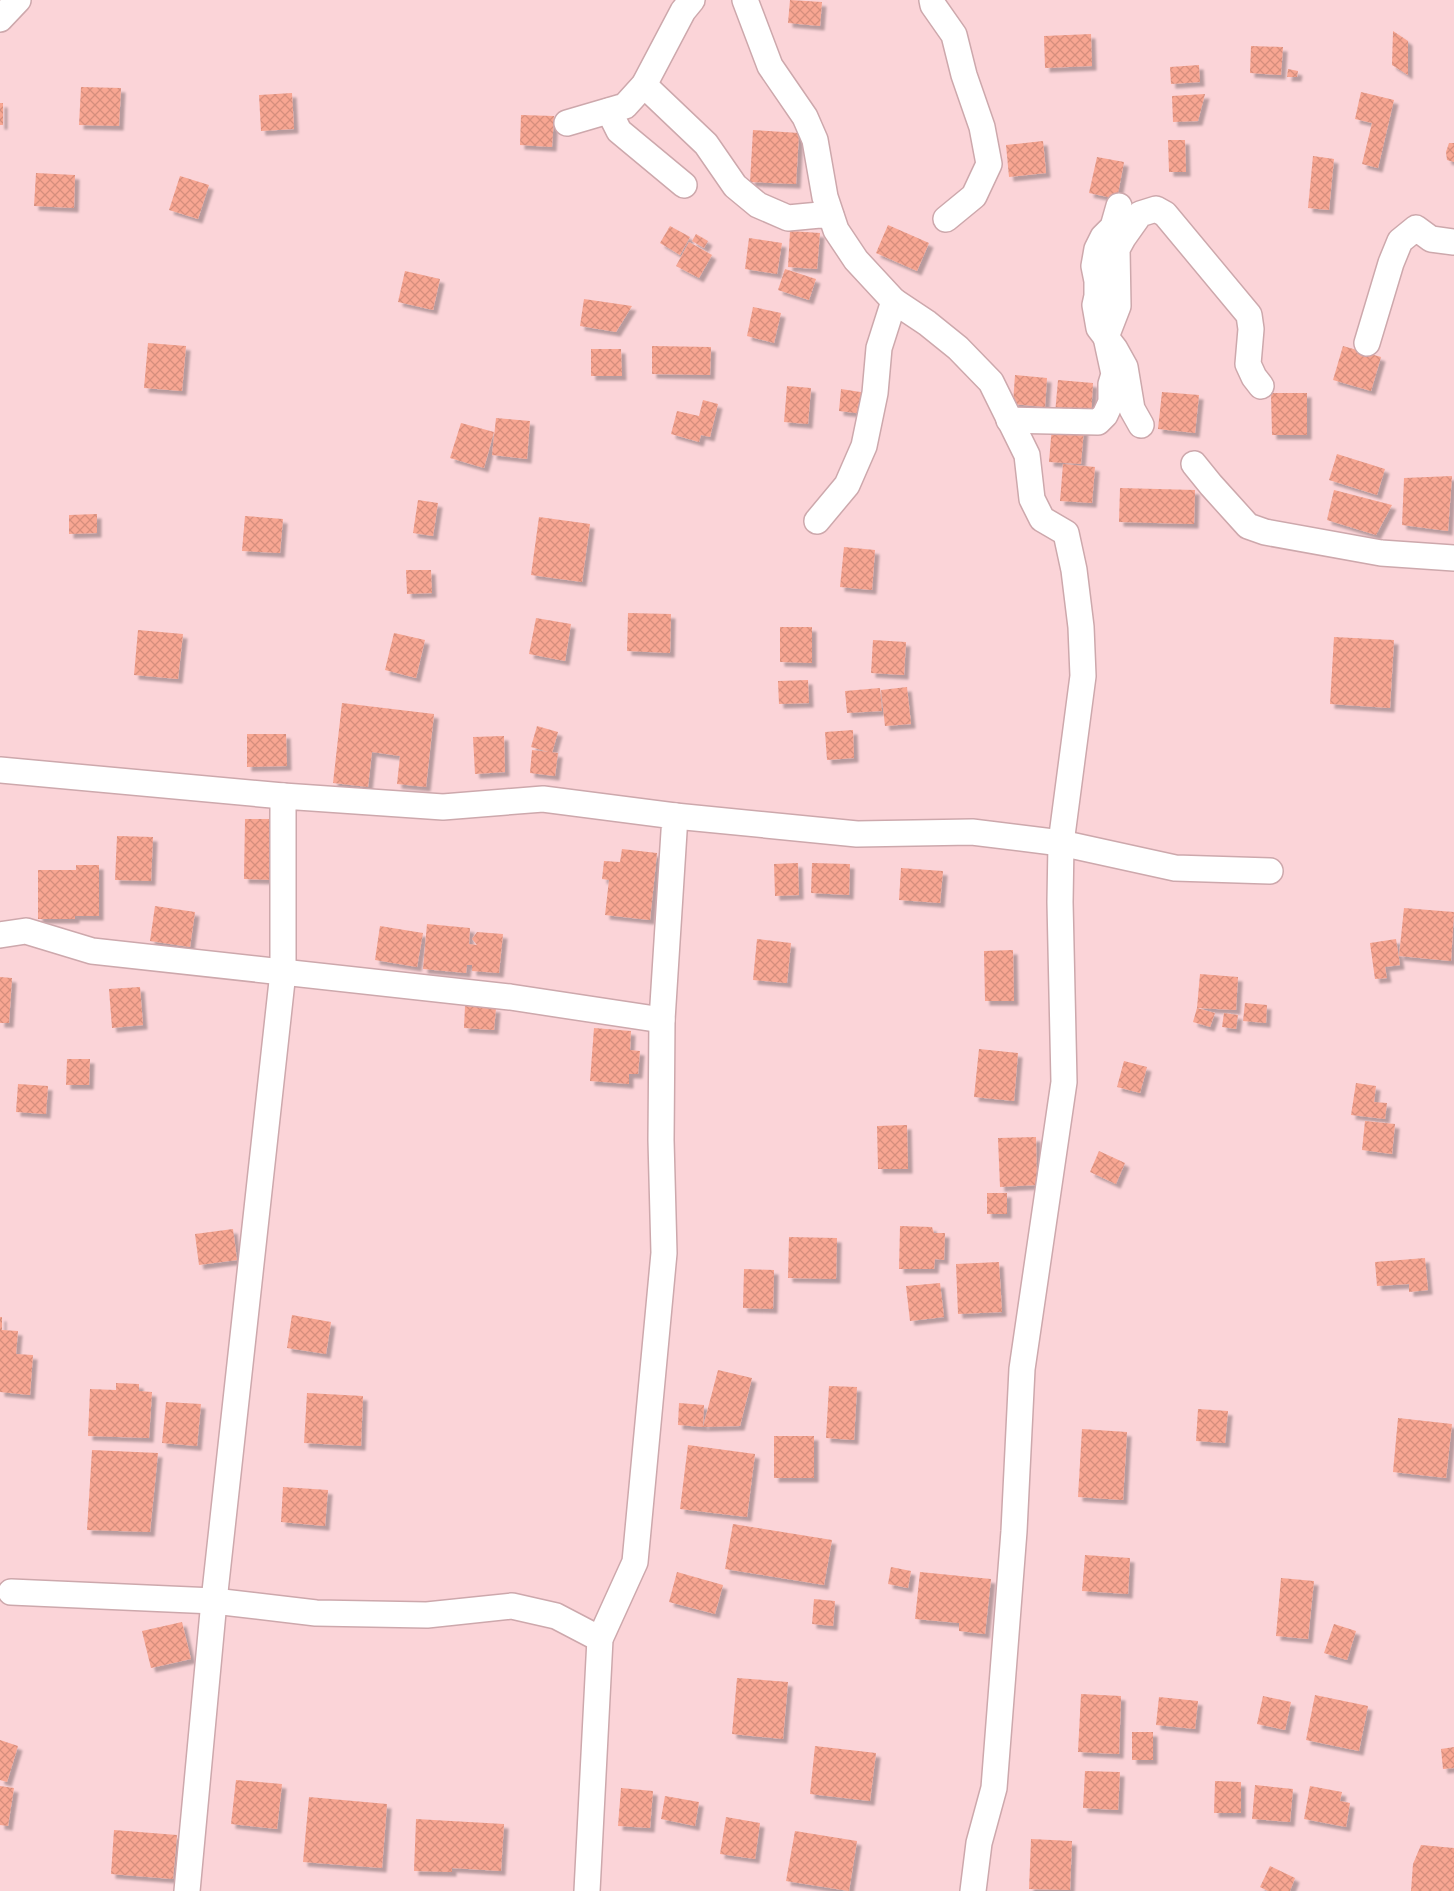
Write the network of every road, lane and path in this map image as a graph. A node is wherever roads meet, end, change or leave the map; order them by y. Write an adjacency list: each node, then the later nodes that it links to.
1 (18, 0): 5 (street)
2 (692, 0): 6 (street)
3 (745, 0): 11 (street)
4 (932, 0): 12 (street)
5 (0, 19)
6 (644, 85): 7 (street); 11 (street)
7 (609, 111): 8 (street); 9 (street)
8 (567, 123)
9 (684, 186)
10 (1119, 206): 15 (street)
11 (831, 216): 14 (street)
12 (946, 219)
13 (1454, 242): 16 (street)
14 (894, 301): 18 (street); 21 (street)
15 (1106, 337): 17 (street); 18 (street); 19 (street)
16 (1368, 343)
17 (1261, 386)
18 (1009, 420): 26 (street)
19 (1141, 425)
20 (1194, 464): 22 (street)
21 (817, 522)
22 (1454, 558)
23 (0, 770): 24 (street)
24 (283, 796): 25 (street); 29 (street)
25 (675, 816): 26 (street); 30 (street)
26 (1061, 843): 27 (street); 36 (street)
27 (1270, 871)
28 (0, 935): 29 (street)
29 (283, 972): 30 (street); 32 (street)
30 (662, 1020): 33 (street)
31 (11, 1592): 32 (street)
32 (214, 1600): 33 (street); 34 (street)
33 (600, 1639): 35 (street)
34 (188, 1891)
35 (587, 1891)
36 (973, 1891)

